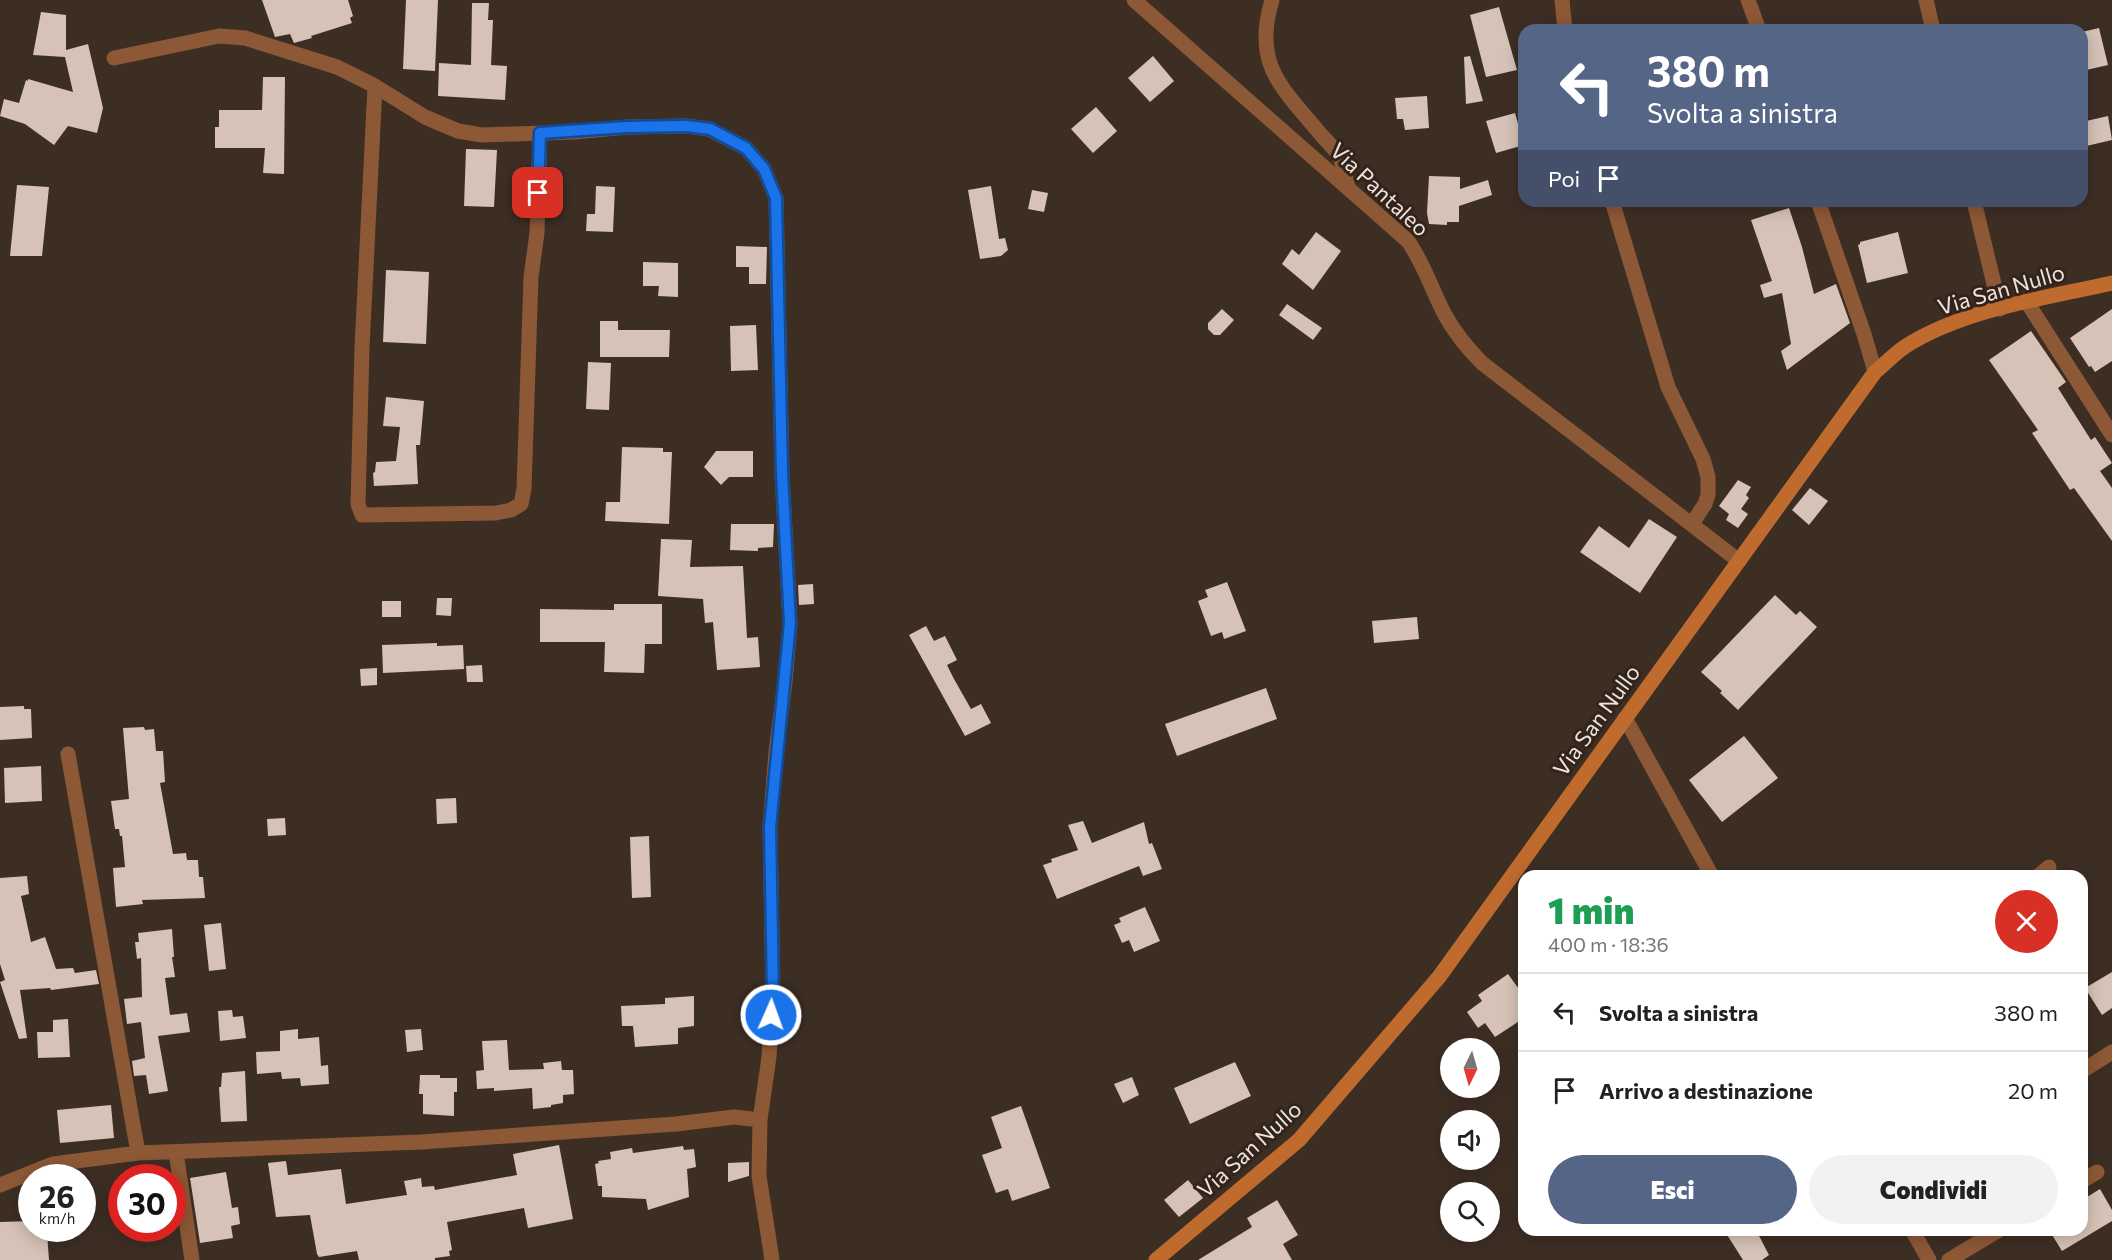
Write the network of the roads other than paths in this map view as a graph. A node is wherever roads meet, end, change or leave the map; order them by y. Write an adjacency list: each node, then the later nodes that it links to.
1 (1134, 0): 12 (street, Via Pantaleo)
2 (1272, 0): 12 (street)
3 (1562, 0): 6 (street)
4 (1748, 0): 7 (street)
5 (1926, 0): 8 (street)
6 (1564, 24)
7 (1757, 24)
8 (1932, 24)
9 (114, 58): 10 (street)
10 (375, 86): 11 (street); 11 (street)
11 (540, 133): 28 (street)
12 (1348, 187): 21 (street, Via Pantaleo)
13 (1614, 207): 21 (street)
14 (1820, 207): 19 (street)
15 (1975, 207): 18 (street)
16 (2112, 283): 17 (street, Via San Nullo)
17 (2027, 302): 18 (street, Via San Nullo); 20 (street)
18 (2000, 309): 19 (street, Via San Nullo)
19 (1875, 372): 22 (street, Via San Nullo)
20 (2112, 435)
21 (1692, 524): 22 (street, Via Pantaleo)
22 (1739, 561): 23 (street, Via San Nullo)
23 (1625, 718): 25 (street); 38 (street, Via San Nullo)
24 (68, 754): 30 (street)
25 (1709, 870)
26 (2112, 1052): 27 (street)
27 (2088, 1067)
28 (760, 1120): 29 (street); 37 (street)
29 (176, 1152): 30 (street); 36 (street)
30 (138, 1154): 33 (street)
31 (2097, 1172): 32 (street)
32 (2088, 1177)
33 (0, 1185)
34 (1915, 1236): 39 (street)
35 (1990, 1236): 40 (street)
36 (192, 1260)
37 (772, 1260)
38 (1156, 1260)
39 (1929, 1260)
40 (1949, 1260)

